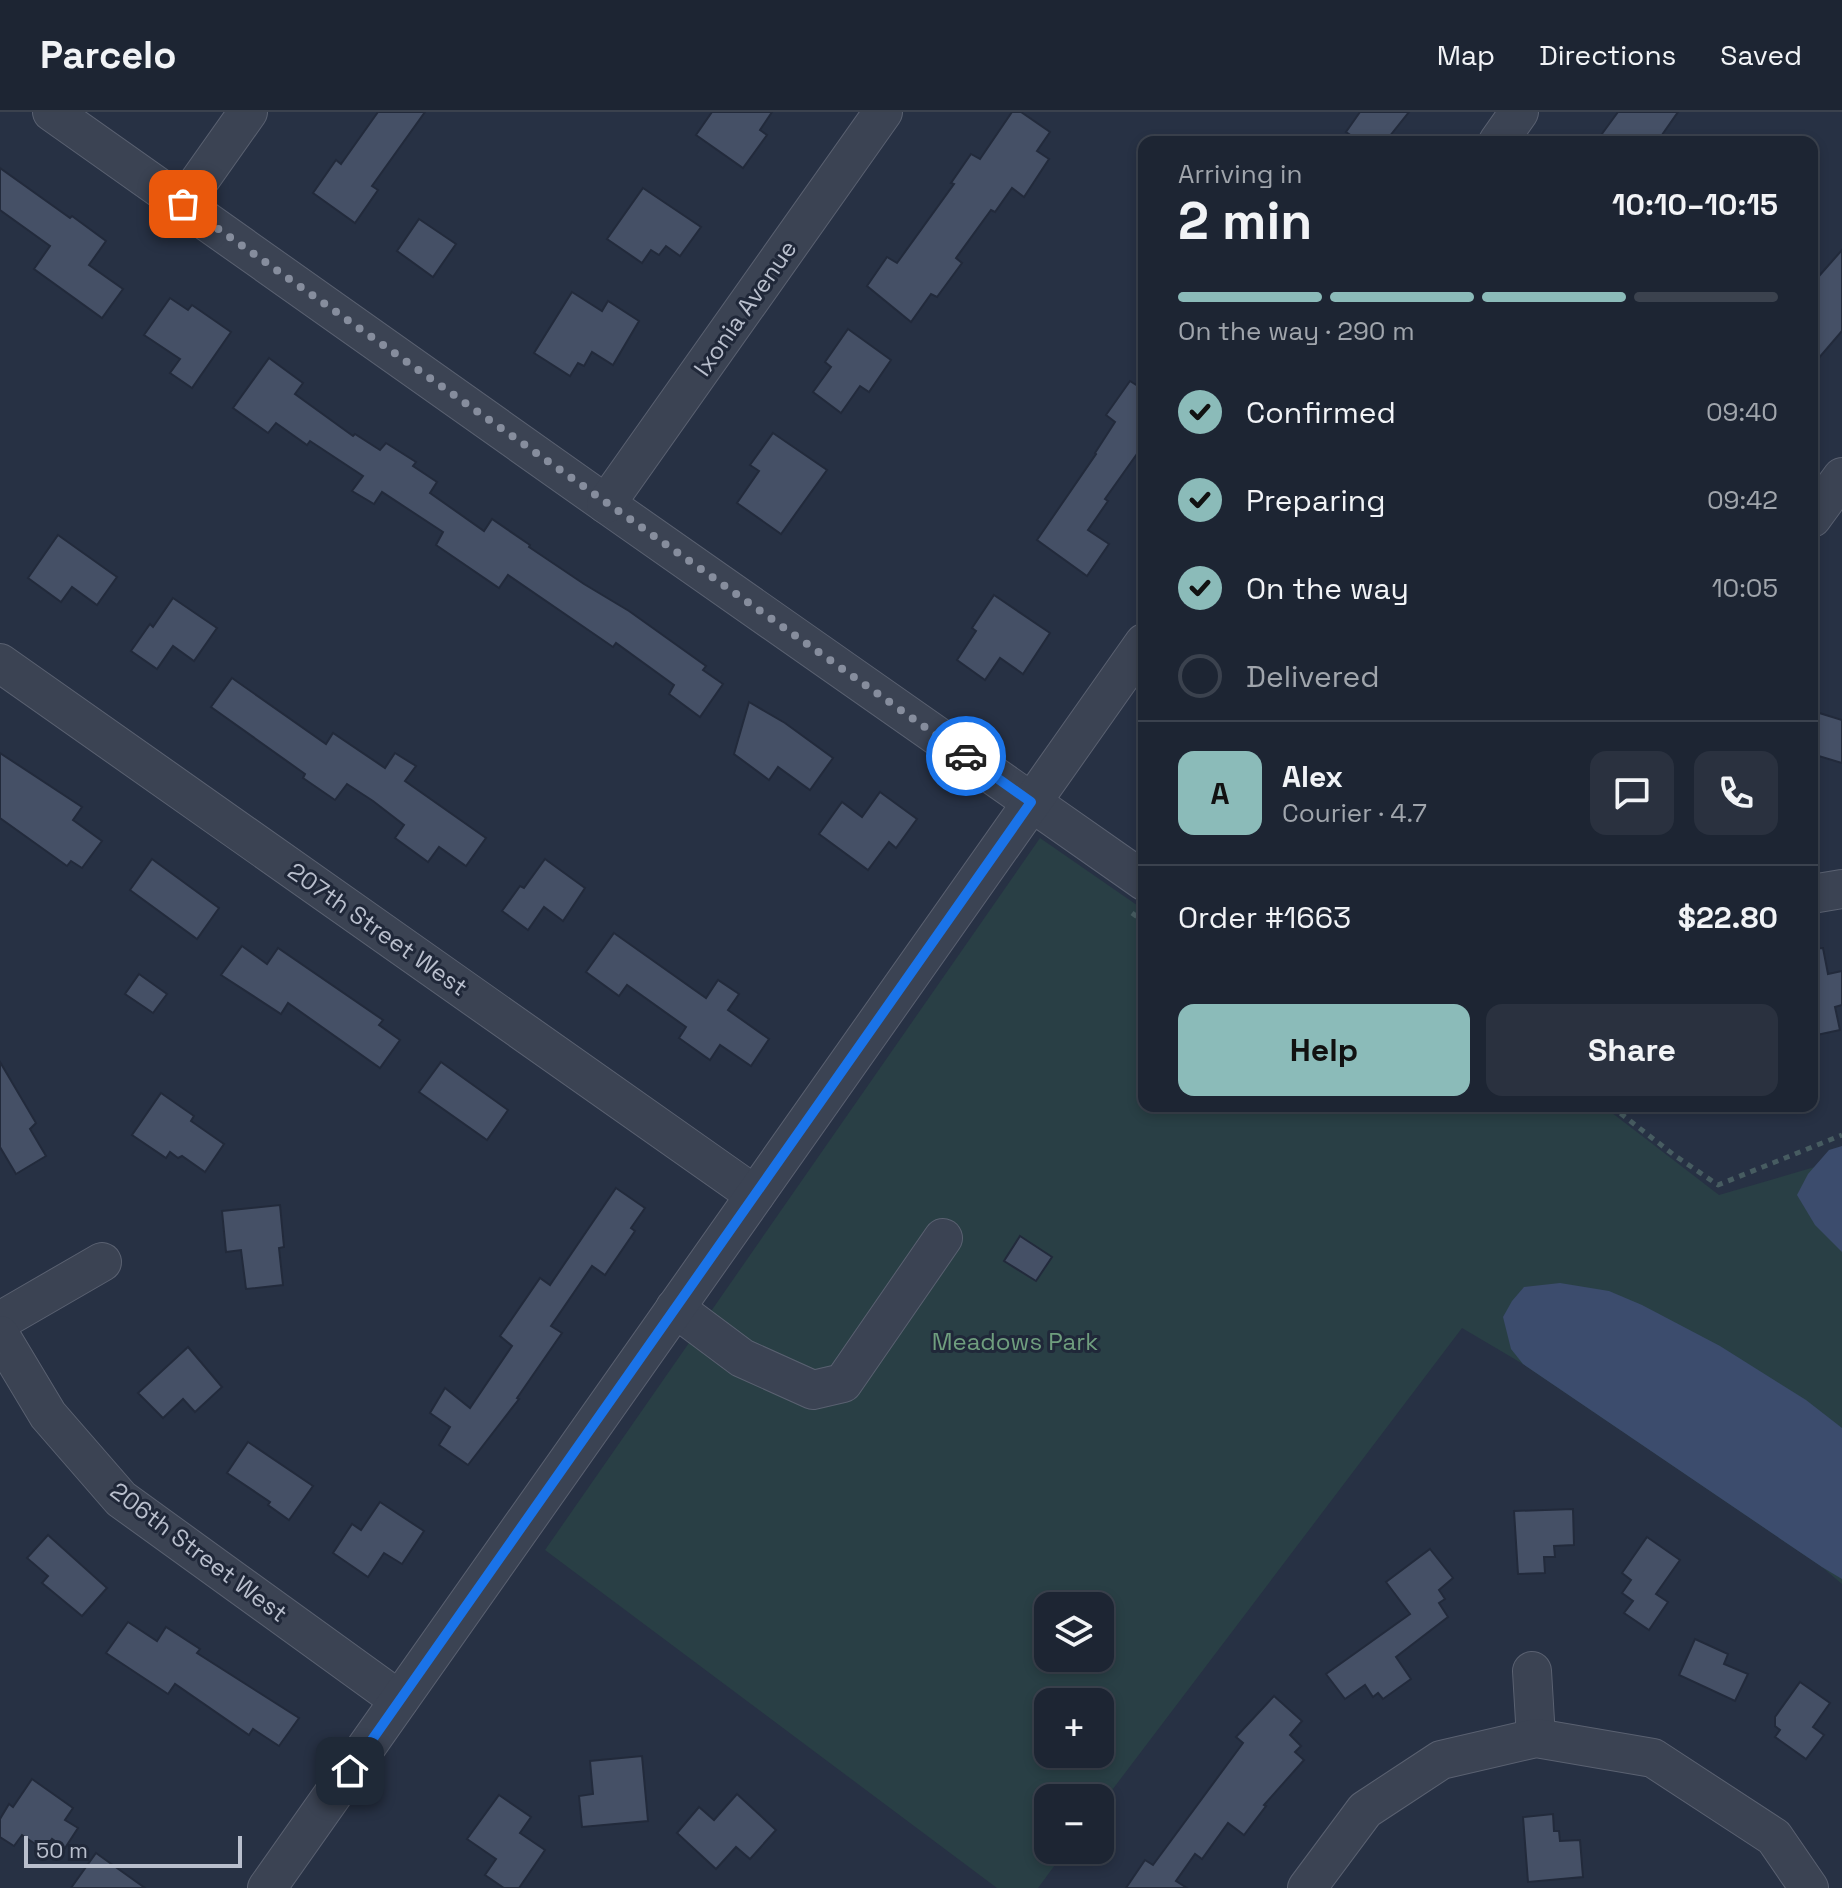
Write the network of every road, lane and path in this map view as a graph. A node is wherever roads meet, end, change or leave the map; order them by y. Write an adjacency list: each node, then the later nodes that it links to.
1 (52, 112): 6 (street)
2 (248, 112): 6 (street)
3 (883, 112): 8 (street, Ixonia Avenue)
4 (1519, 112): 5 (street)
5 (1502, 136)
6 (183, 204): 8 (street)
7 (1842, 477): 9 (street)
8 (606, 504): 12 (street)
9 (1818, 510)
10 (1138, 651): 12 (street)
11 (0, 663): 18 (street, 207th Street West)
12 (1031, 802): 13 (street); 18 (street)
13 (1138, 877)
14 (1842, 889): 15 (street)
15 (1818, 893)
16 (1619, 1112): 17 (path)
17 (1842, 1135)
18 (755, 1195): 21 (street)
19 (943, 1238): 21 (street)
20 (102, 1262): 22 (street)
21 (675, 1308): 25 (street)
22 (0, 1321)
23 (0, 1335): 25 (street, 206th Street West)
24 (1532, 1671): 26 (street)
25 (399, 1700): 27 (street)
26 (1536, 1738): 28 (street); 29 (street)
27 (267, 1888)
28 (1307, 1888)
29 (1809, 1888)

